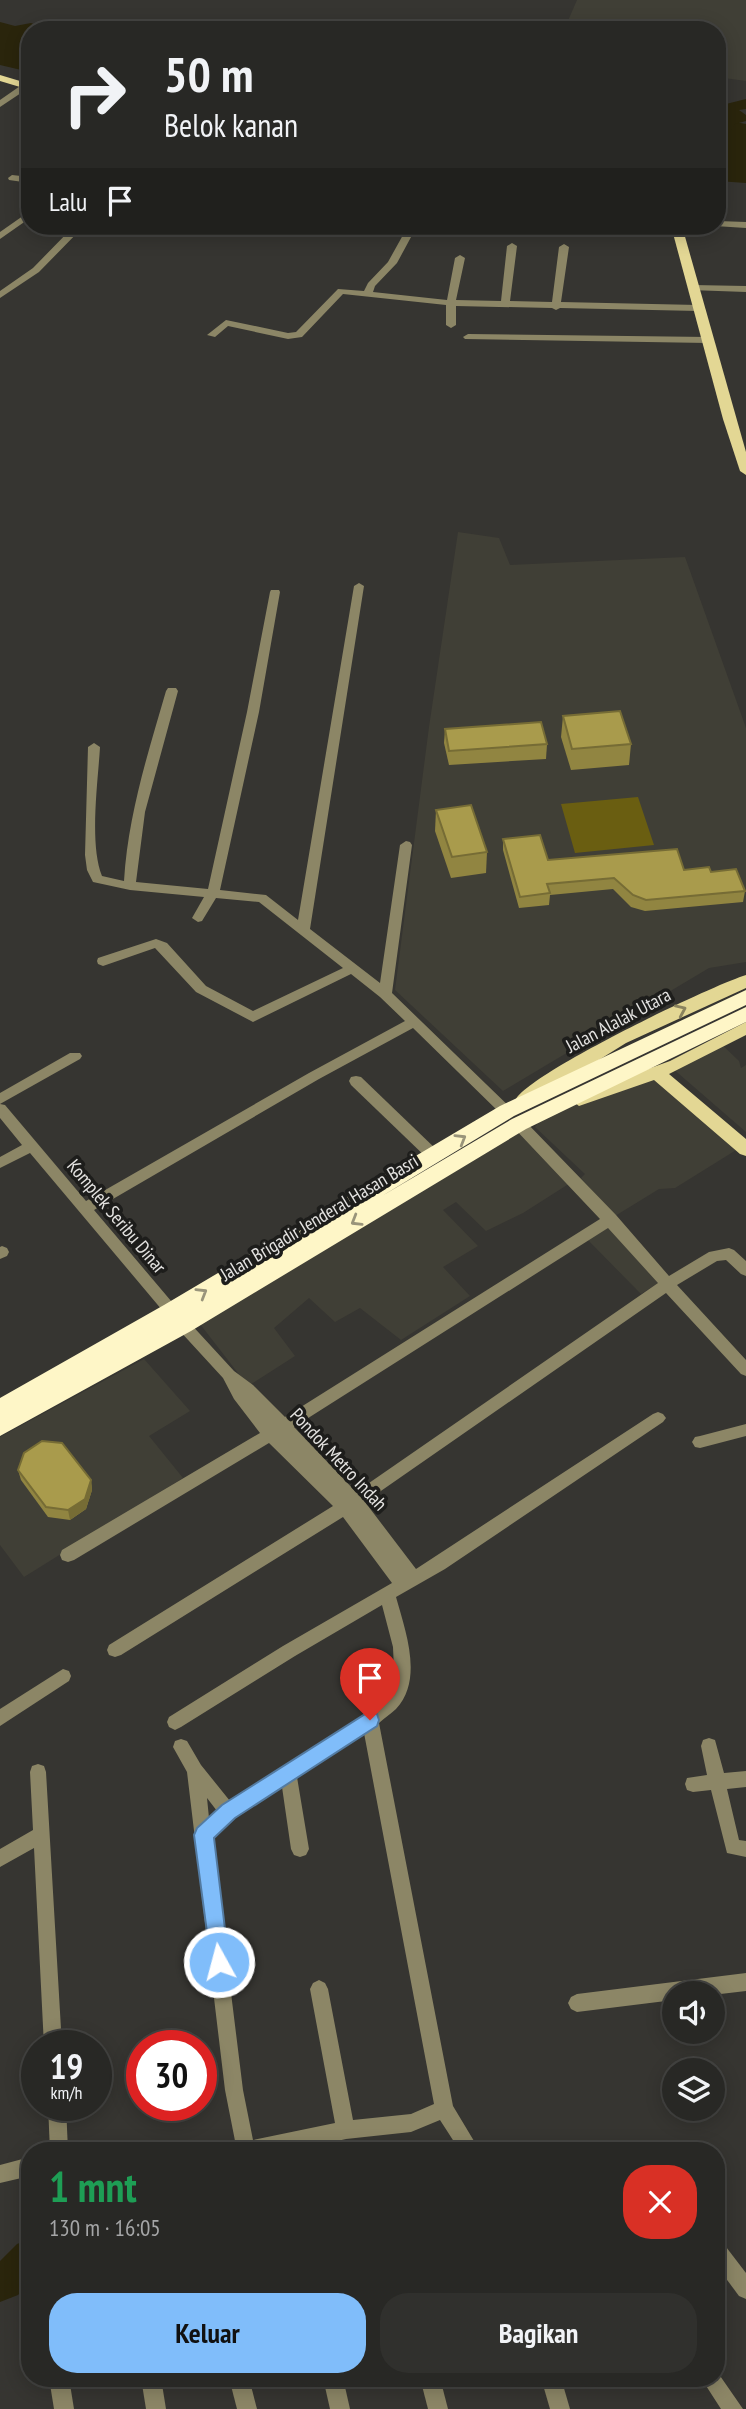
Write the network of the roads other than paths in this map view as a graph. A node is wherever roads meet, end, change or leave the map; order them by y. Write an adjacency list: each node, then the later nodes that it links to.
1 (0, 78): 2 (main road)
2 (21, 84)
3 (21, 90): 4 (street)
4 (0, 104)
5 (12, 178): 6 (street)
6 (21, 179)
7 (21, 221): 13 (street)
8 (726, 224): 9 (street)
9 (746, 225)
10 (70, 235): 20 (street)
11 (407, 235): 19 (street)
12 (678, 235): 17 (main road)
13 (0, 236)
14 (512, 246): 22 (street)
15 (564, 247): 23 (street)
16 (460, 258): 21 (street)
17 (693, 288): 18 (street); 24 (main road)
18 (746, 289)
19 (368, 294): 21 (street); 26 (street)
20 (0, 295)
21 (451, 303): 22 (street); 25 (street)
22 (505, 304): 23 (street)
23 (556, 307): 24 (street)
24 (698, 308): 28 (main road)
25 (450, 325)
26 (212, 335)
27 (468, 337): 28 (street)
28 (708, 340): 29 (main road)
29 (746, 471)
30 (359, 586): 38 (street)
31 (275, 592): 36 (street)
32 (172, 691): 35 (street)
33 (94, 747): 35 (street)
34 (405, 845): 42 (street)
35 (130, 886): 36 (street)
36 (213, 893): 37 (street); 38 (street)
37 (198, 918)
38 (303, 930): 40 (street)
39 (103, 961): 40 (street)
40 (353, 968): 42 (street)
41 (746, 981): 52 (main road, Jalan Alalak Utara, one-way to 41)
42 (386, 994): 45 (street)
43 (746, 997): 48 (highway)
44 (746, 1014): 48 (highway)
45 (414, 1022): 52 (street); 57 (street)
46 (746, 1028): 48 (main road)
47 (75, 1056): 50 (street)
48 (658, 1056): 52 (highway, Jalan Brigadir Jenderal Hasan Basri); 54 (main road)
49 (356, 1081): 55 (street)
50 (0, 1099)
51 (0, 1109): 53 (street, Komplek Seribu Dinar)
52 (518, 1115): 55 (highway, Jalan Brigadir Jenderal Hasan Basri, one-way to 52); 58 (street); 61 (highway, Jalan Brigadir Jenderal Hasan Basri, one-way to 61)
53 (32, 1146): 56 (street); 57 (street, Komplek Seribu Dinar)
54 (746, 1149)
55 (434, 1156): 61 (highway, Jalan Brigadir Jenderal Hasan Basri, one-way to 55)
56 (0, 1163)
57 (86, 1208): 61 (street, Komplek Seribu Dinar)
58 (611, 1219): 60 (street); 67 (street)
59 (746, 1270): 60 (street)
60 (666, 1285): 63 (street); 70 (street)
61 (178, 1318): 62 (highway, Jalan Brigadir Jenderal Hasan Basri); 67 (street, Pondok Metro Indah)
62 (106, 1358): 64 (highway, Jalan Brigadir Jenderal Hasan Basri); 66 (highway, Jalan Brigadir Jenderal Hasan Basri)
63 (746, 1370)
64 (0, 1409)
65 (658, 1418): 72 (street)
66 (0, 1426)
67 (277, 1430): 70 (street, Pondok Metro Indah); 71 (street)
68 (746, 1430): 69 (street)
69 (699, 1442)
70 (350, 1504): 72 (street, Pondok Metro Indah); 73 (street)
71 (68, 1555)
72 (401, 1585): 76 (street); 77 (street)
73 (115, 1650)
74 (63, 1676): 75 (street)
75 (0, 1718)
76 (370, 1720): 82 (street); 96 (street)
77 (175, 1722)
78 (709, 1746): 84 (street)
79 (181, 1747): 80 (street)
80 (195, 1770): 86 (street); 88 (street)
81 (38, 1772): 87 (street)
82 (288, 1772): 86 (street); 89 (street)
83 (746, 1779): 84 (street)
84 (717, 1782): 85 (street); 90 (street)
85 (693, 1784)
86 (228, 1812): 88 (street)
87 (41, 1834): 91 (street); 95 (street)
88 (204, 1835): 100 (street)
89 (300, 1849)
90 (746, 1849)
91 (0, 1859)
92 (746, 1982): 94 (street)
93 (319, 1989): 98 (street)
94 (577, 2003)
95 (52, 2030)
96 (444, 2109): 98 (street); 102 (street)
97 (58, 2121): 99 (street)
98 (346, 2130): 101 (street)
99 (59, 2142)
100 (244, 2142)
101 (290, 2142)
102 (465, 2142)
103 (21, 2168): 104 (street)
104 (0, 2174)
105 (725, 2262): 106 (street)
106 (746, 2289)
107 (60, 2387): 114 (street)
108 (152, 2387): 115 (street)
109 (241, 2387): 116 (street)
110 (335, 2387): 117 (street)
111 (432, 2387): 118 (street)
112 (554, 2387): 119 (street)
113 (717, 2387): 120 (street)
114 (64, 2409)
115 (156, 2409)
116 (247, 2409)
117 (340, 2409)
118 (438, 2409)
119 (560, 2409)
120 (733, 2409)

